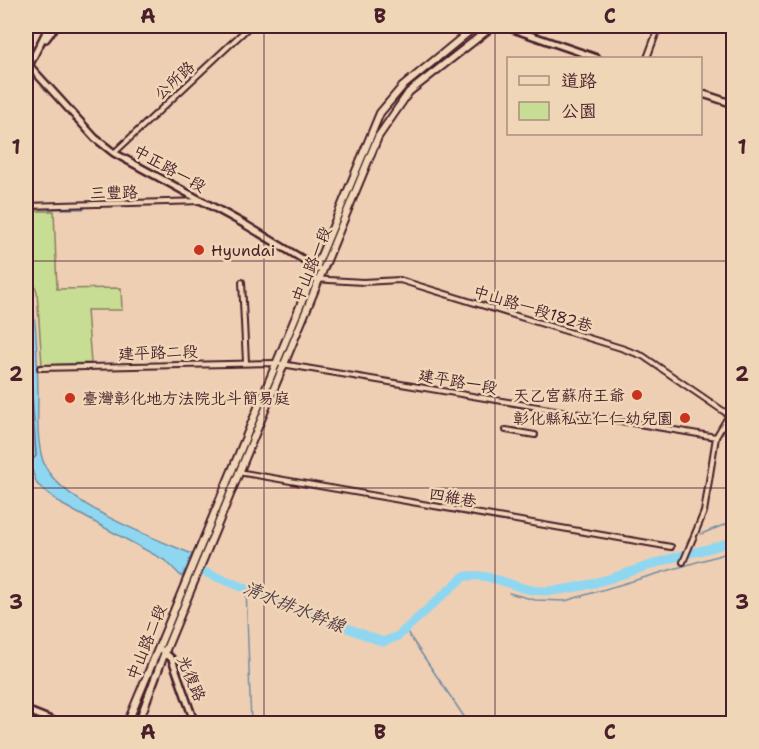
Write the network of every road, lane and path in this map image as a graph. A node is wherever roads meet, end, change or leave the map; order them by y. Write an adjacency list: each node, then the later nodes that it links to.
1 (49, 26): 8 (street)
2 (56, 26): 8 (street)
3 (250, 26): 14 (street, 公所路)
4 (476, 26): 17 (main road, 中山路一段)
5 (493, 26): 17 (main road, 中山路一段)
6 (504, 26): 9 (street)
7 (659, 26): 10 (street)
8 (36, 52): 11 (street)
9 (594, 57)
10 (647, 57)
11 (27, 64): 14 (street, 中正路一段)
12 (702, 94): 13 (street)
13 (734, 104)
14 (114, 153): 15 (street, 中正路一段)
15 (202, 201): 16 (street, 三豐路); 17 (street, 中正路一段)
16 (26, 206)
17 (320, 269): 18 (main road, 中山路一段)
18 (316, 280): 21 (main road, 中山路一段); 22 (main road, 中山路一段); 26 (street, 中山路一段182巷)
19 (242, 282): 20 (street)
20 (246, 362): 21 (street, 建平路二段); 23 (street, 建平路二段)
21 (276, 363): 22 (street, 建平路一段); 27 (main road, 中山路一段)
22 (284, 364): 26 (street, 建平路一段); 28 (main road, 中山路一段)
23 (40, 368)
24 (506, 430): 25 (street)
25 (535, 435)
26 (716, 437): 32 (street)
27 (232, 470): 28 (street, 四維巷); 30 (main road, 中山路一段)
28 (241, 472): 29 (street, 四維巷); 31 (main road, 中山路一段)
29 (671, 547)
30 (199, 549): 33 (main road, 中山路二段)
31 (207, 551): 34 (main road, 中山路二段)
32 (683, 562)
33 (159, 647): 34 (street, 光復路); 37 (main road, 中山路二段)
34 (165, 652): 38 (main road, 中山路二段); 39 (street, 光復路)
35 (26, 710): 36 (street)
36 (61, 723)
37 (128, 723)
38 (138, 723)
39 (195, 723)

